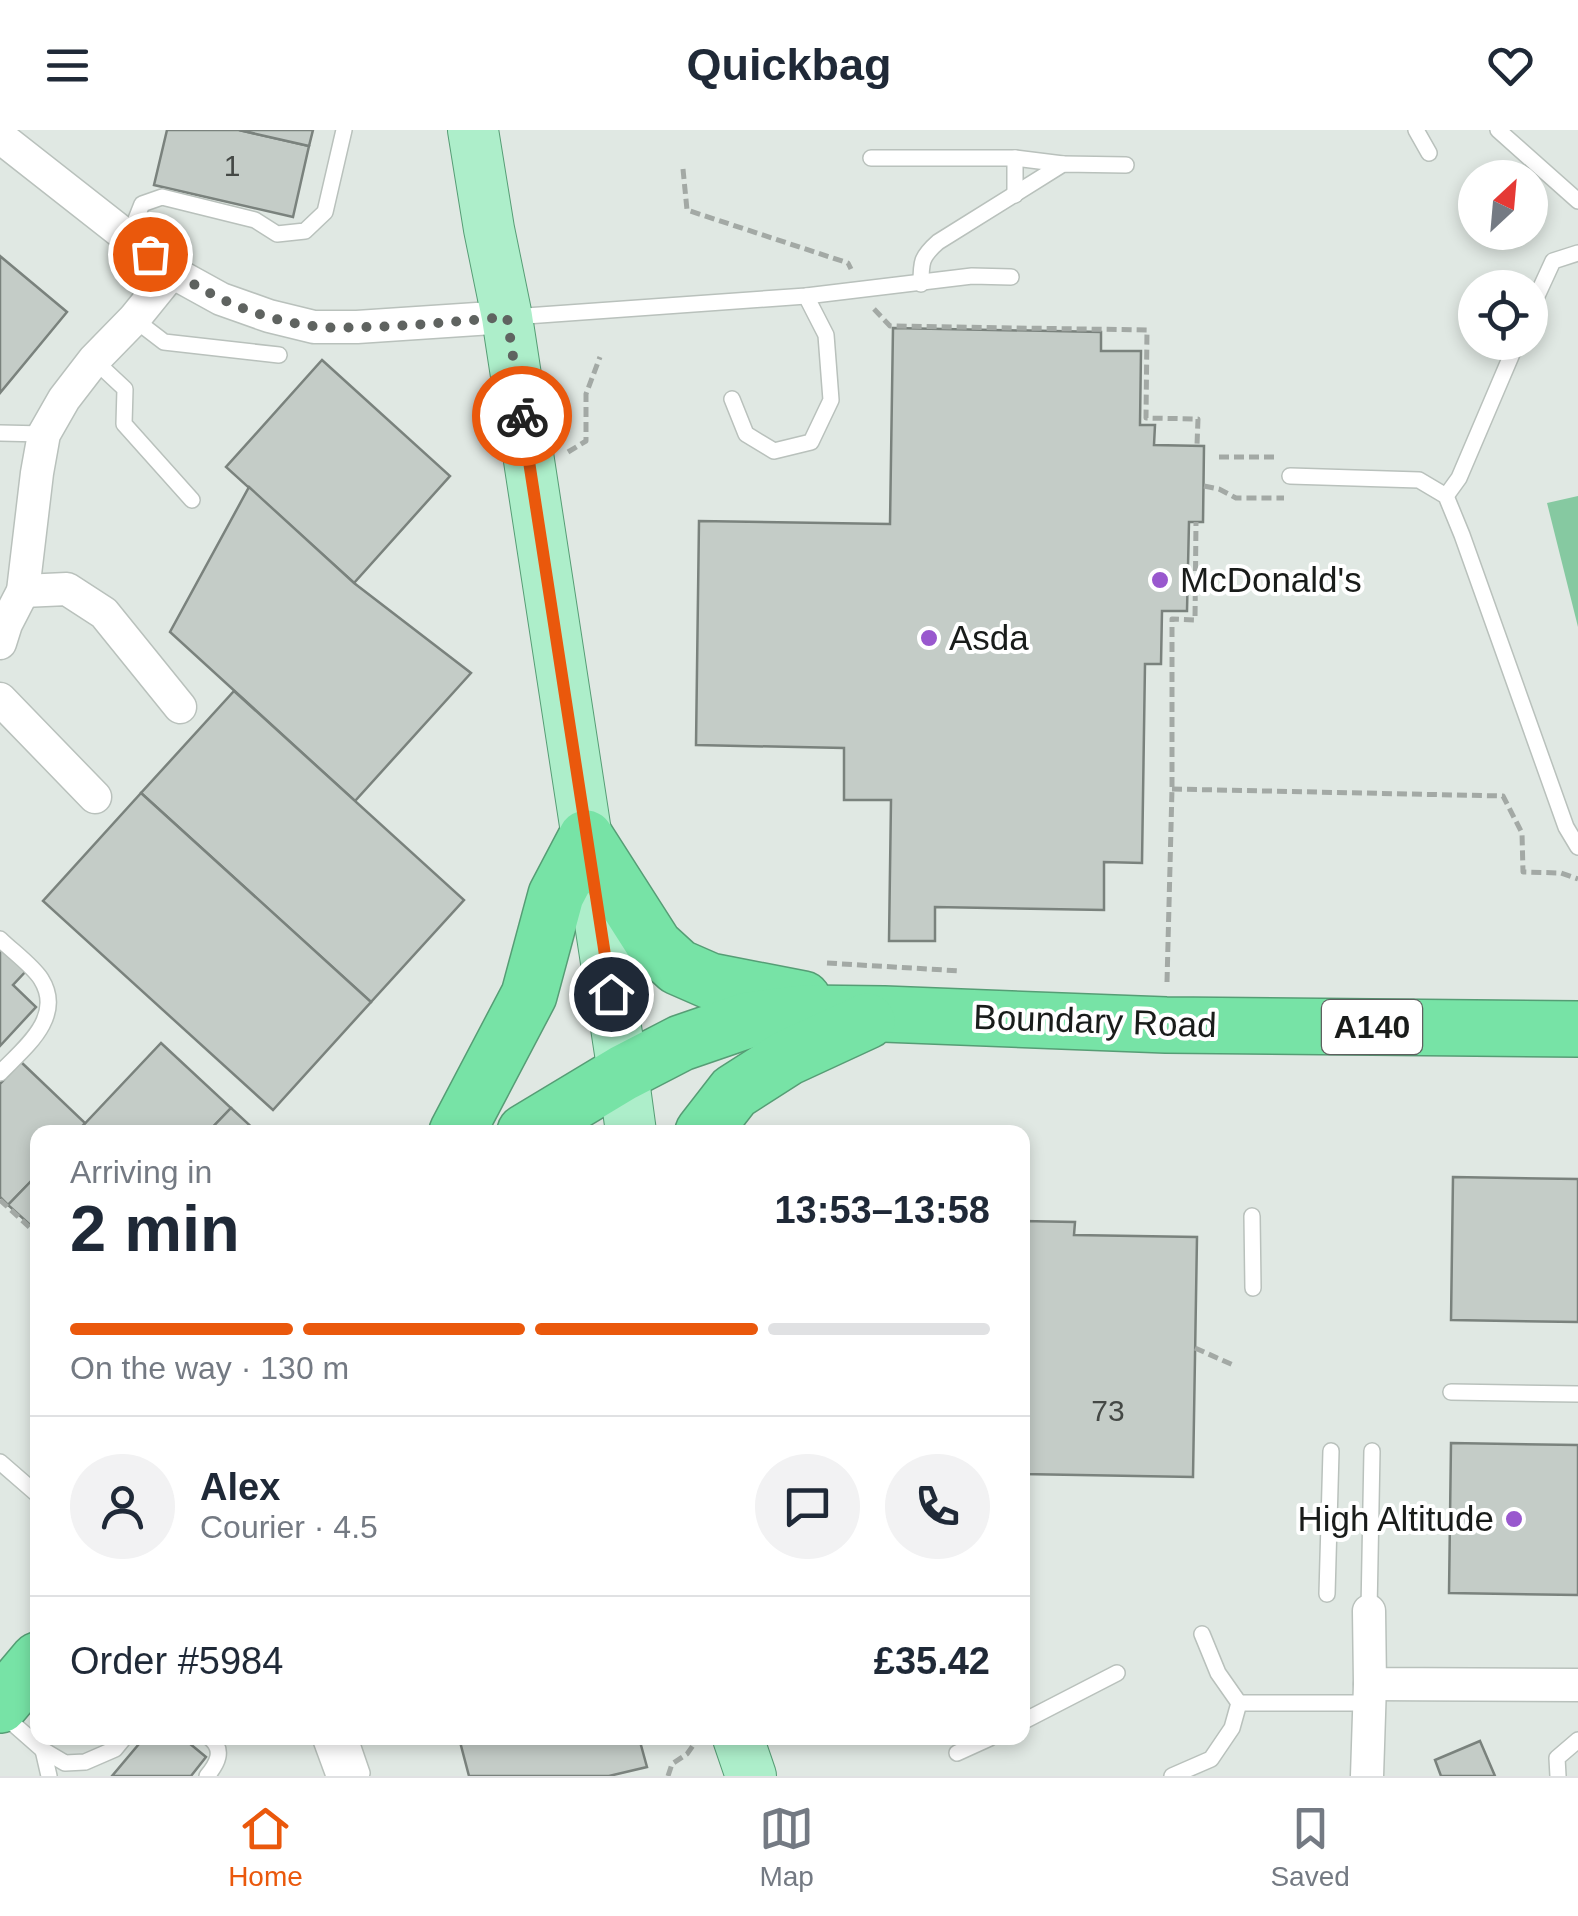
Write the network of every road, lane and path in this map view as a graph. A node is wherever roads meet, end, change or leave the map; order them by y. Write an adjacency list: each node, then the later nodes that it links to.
1 (344, 130): 14 (lane)
2 (472, 130): 22 (main road)
3 (1498, 130): 13 (lane)
4 (1416, 131): 6 (lane)
5 (0, 137): 14 (street)
6 (1429, 153)
7 (871, 158): 8 (lane)
8 (1015, 158): 9 (lane); 12 (lane)
9 (1063, 164): 10 (lane); 12 (lane)
10 (1126, 166)
11 (683, 169): 20 (path)
12 (1015, 195): 19 (lane)
13 (1578, 201)
14 (128, 237): 17 (street)
15 (1578, 253): 16 (lane)
16 (1548, 270)
17 (172, 272): 22 (street); 23 (street)
18 (1011, 277): 19 (lane)
19 (921, 284): 20 (lane)
20 (864, 291): 21 (lane); 31 (path)
21 (806, 296): 22 (lane); 28 (lane)
22 (507, 317): 32 (main road)
23 (134, 320): 24 (lane); 26 (street)
24 (279, 356)
25 (600, 357): 32 (path)
26 (94, 360): 30 (street); 35 (lane)
27 (1508, 360): 34 (lane)
28 (732, 398)
29 (0, 433): 30 (lane)
30 (44, 434): 37 (street)
31 (1197, 446)
32 (531, 473): 43 (main road)
33 (1290, 476): 34 (lane)
34 (1446, 496): 44 (lane)
35 (192, 500)
36 (1196, 522): 41 (path)
37 (23, 591): 38 (street); 40 (street)
38 (0, 643)
39 (0, 700): 42 (street)
40 (180, 707)
41 (1172, 788): 45 (path); 50 (path)
42 (94, 797)
43 (586, 838): 49 (highway); 52 (main road); 54 (highway)
44 (1578, 847)
45 (1578, 879)
46 (0, 940): 53 (lane)
47 (812, 962): 48 (path)
48 (960, 971)
49 (884, 1014): 50 (highway, Boundary Road / A140); 52 (highway, Boundary Road / A140); 57 (highway, A140)
50 (1166, 1025): 51 (highway, Boundary Road / A140)
51 (1578, 1028)
52 (624, 1072): 55 (highway, A140); 56 (main road)
53 (0, 1073)
54 (461, 1125)
55 (537, 1125)
56 (630, 1125)
57 (708, 1125)
58 (0, 1200): 60 (path)
59 (1252, 1216): 61 (lane)
60 (30, 1228)
61 (1253, 1288)
62 (1195, 1348): 63 (path)
63 (1234, 1365)
64 (1450, 1392): 65 (lane)
65 (1578, 1394)
66 (1331, 1451): 70 (lane)
67 (1372, 1451): 71 (lane)
68 (0, 1462): 69 (lane)
69 (30, 1488)
70 (1327, 1594)
71 (1369, 1611): 76 (street)
72 (1202, 1634): 77 (lane)
73 (30, 1669): 78 (highway)
74 (1117, 1674): 80 (lane)
75 (1578, 1685): 76 (street)
76 (1370, 1693): 77 (lane); 99 (street)
77 (1239, 1703): 98 (lane)
78 (0, 1705)
79 (0, 1713): 81 (lane)
80 (1030, 1718)
81 (30, 1739)
82 (1578, 1740): 100 (lane)
83 (37, 1745): 91 (lane)
84 (118, 1745): 91 (lane)
85 (217, 1745): 95 (lane)
86 (334, 1745): 93 (street)
87 (351, 1745): 93 (lane)
88 (693, 1745): 96 (path)
89 (740, 1745): 97 (main road)
90 (975, 1745): 92 (lane)
91 (43, 1750): 94 (lane)
92 (957, 1753)
93 (353, 1774)
94 (48, 1776)
95 (207, 1776)
96 (668, 1776)
97 (751, 1776)
98 (1172, 1776)
99 (1367, 1776)
100 (1558, 1776)

